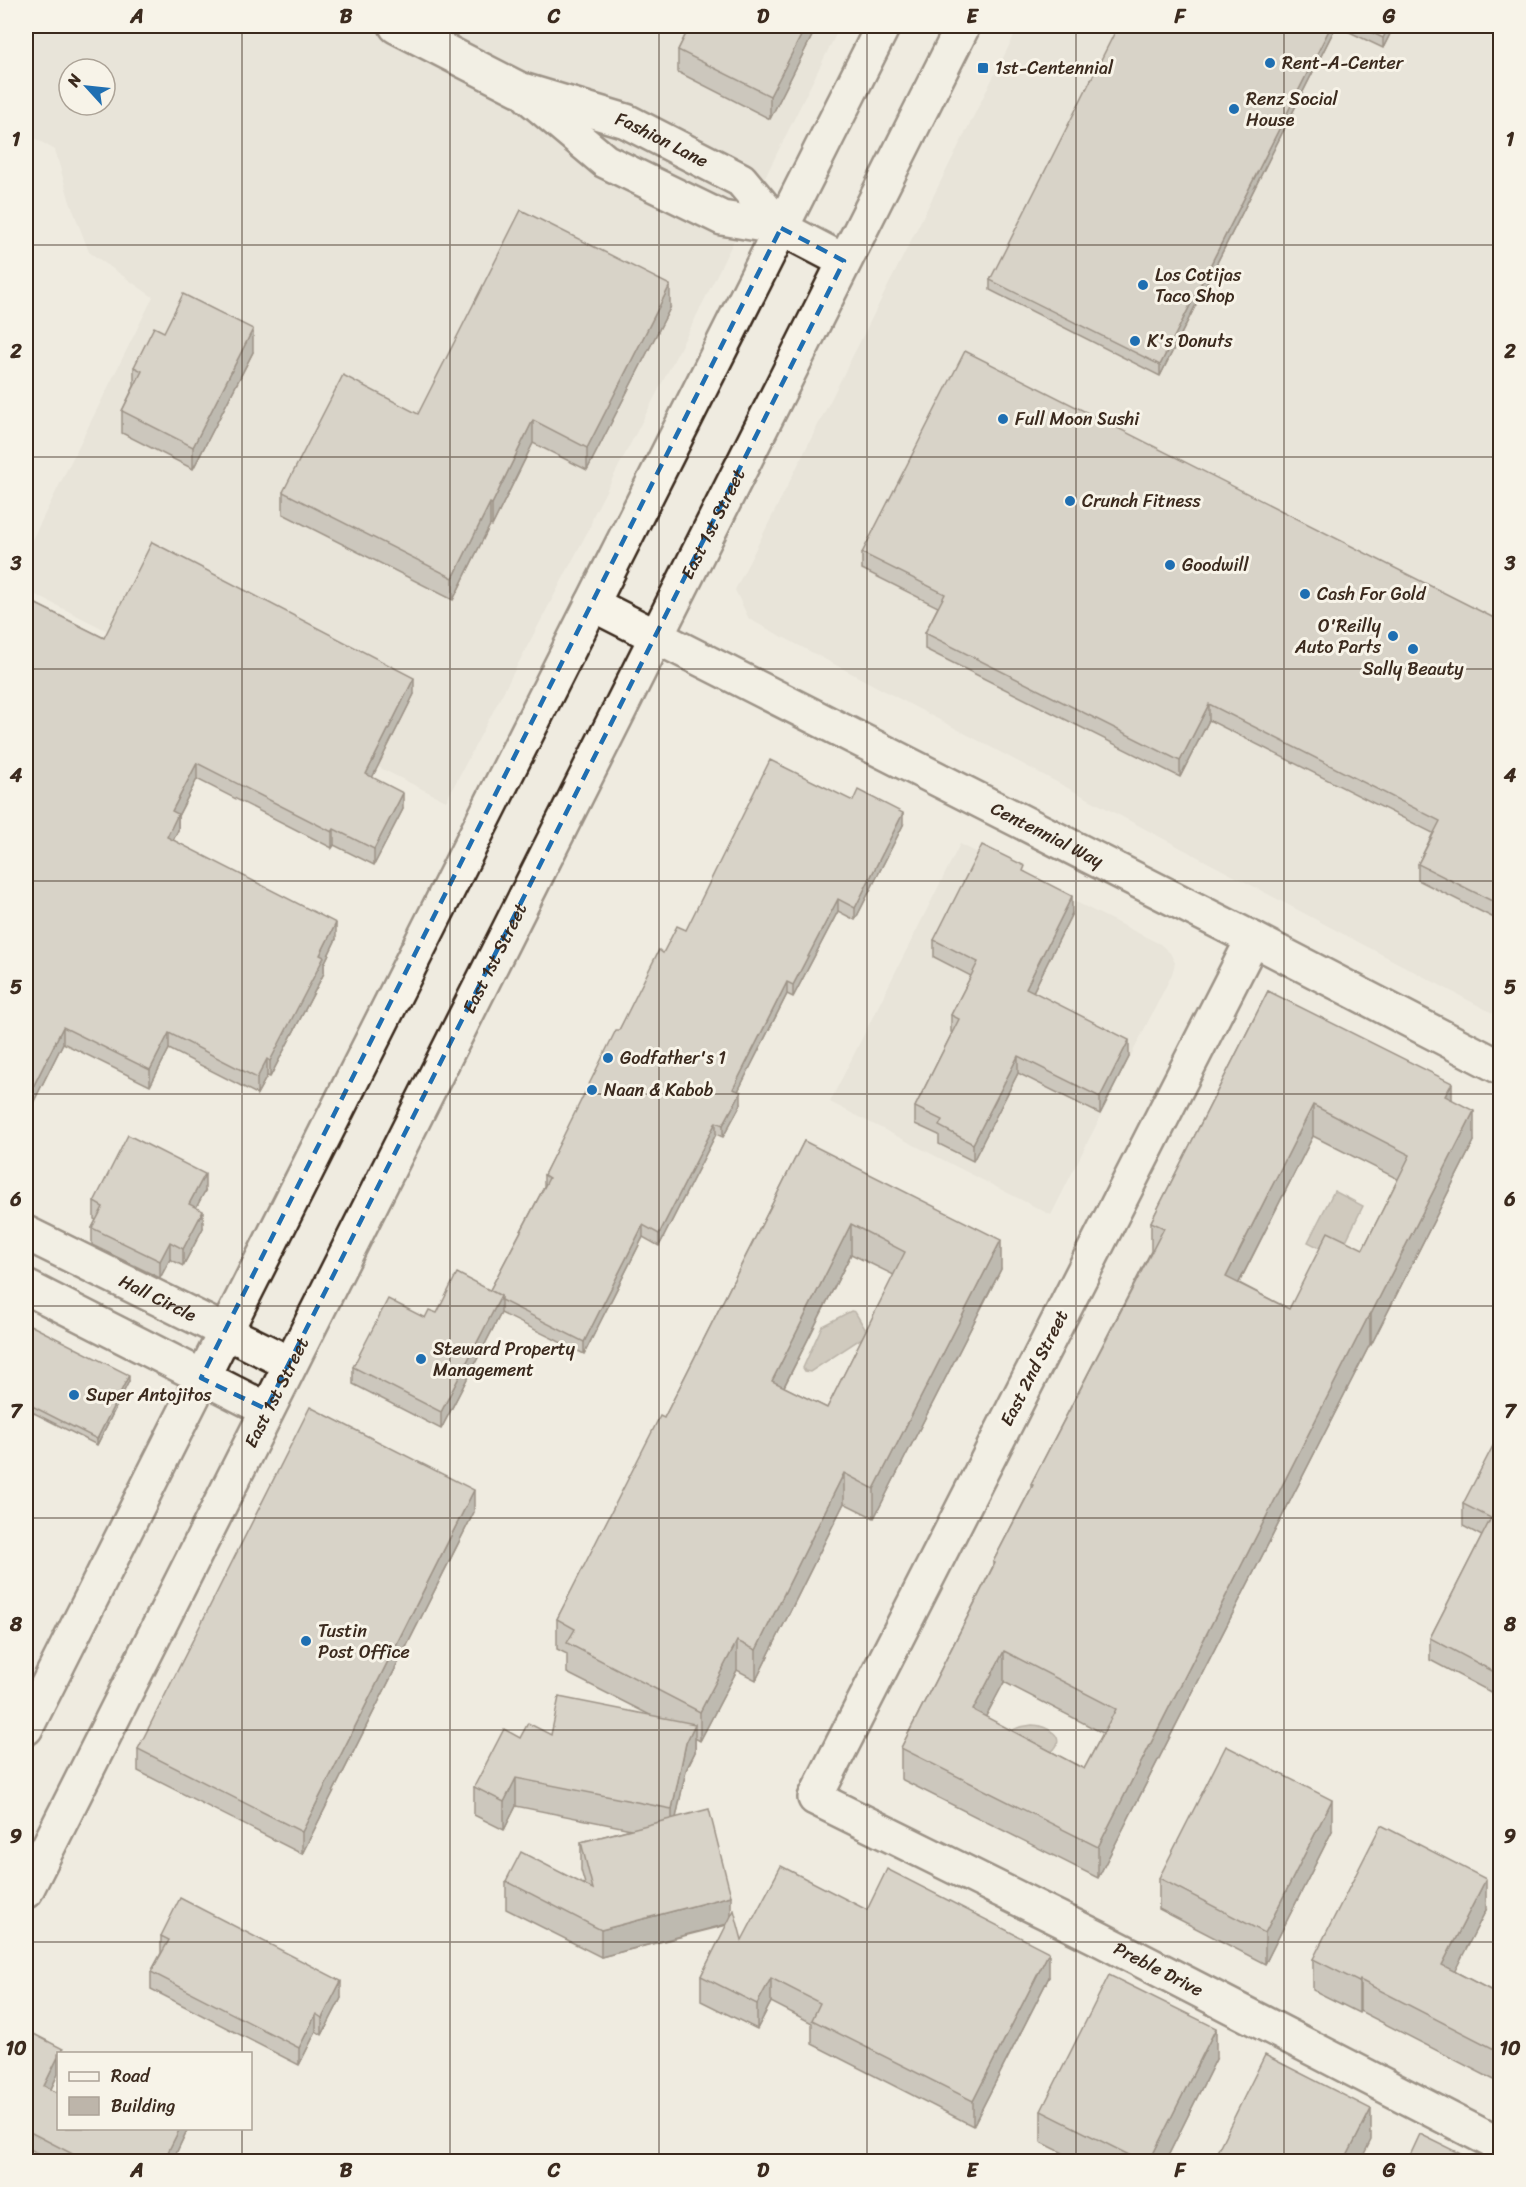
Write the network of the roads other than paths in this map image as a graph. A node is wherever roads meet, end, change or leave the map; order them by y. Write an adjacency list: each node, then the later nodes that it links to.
1 (396, 26): 4 (street, Fashion Lane)
2 (883, 26): 5 (street)
3 (963, 26): 6 (street, East 1st Street)
4 (519, 89): 5 (street, Fashion Lane); 5 (street, Fashion Lane)
5 (781, 228): 6 (street, Fashion Lane); 7 (street)
6 (844, 261): 8 (street, East 1st Street)
7 (591, 604): 8 (street, Centennial Way); 13 (street)
8 (656, 637): 9 (street, Centennial Way); 14 (street, East 1st Street)
9 (1253, 939): 10 (street, Centennial Way); 18 (street, East 2nd Street)
10 (1500, 1066)
11 (26, 1233): 13 (street, Hall Circle)
12 (26, 1287): 15 (street)
13 (225, 1331): 14 (street, Hall Circle); 15 (street)
14 (289, 1363): 16 (street, East 1st Street)
15 (201, 1378): 16 (street); 17 (street)
16 (266, 1409): 19 (street, East 1st Street)
17 (26, 1728)
18 (815, 1798): 20 (street, Preble Drive)
19 (26, 1891)
20 (1500, 2145)

